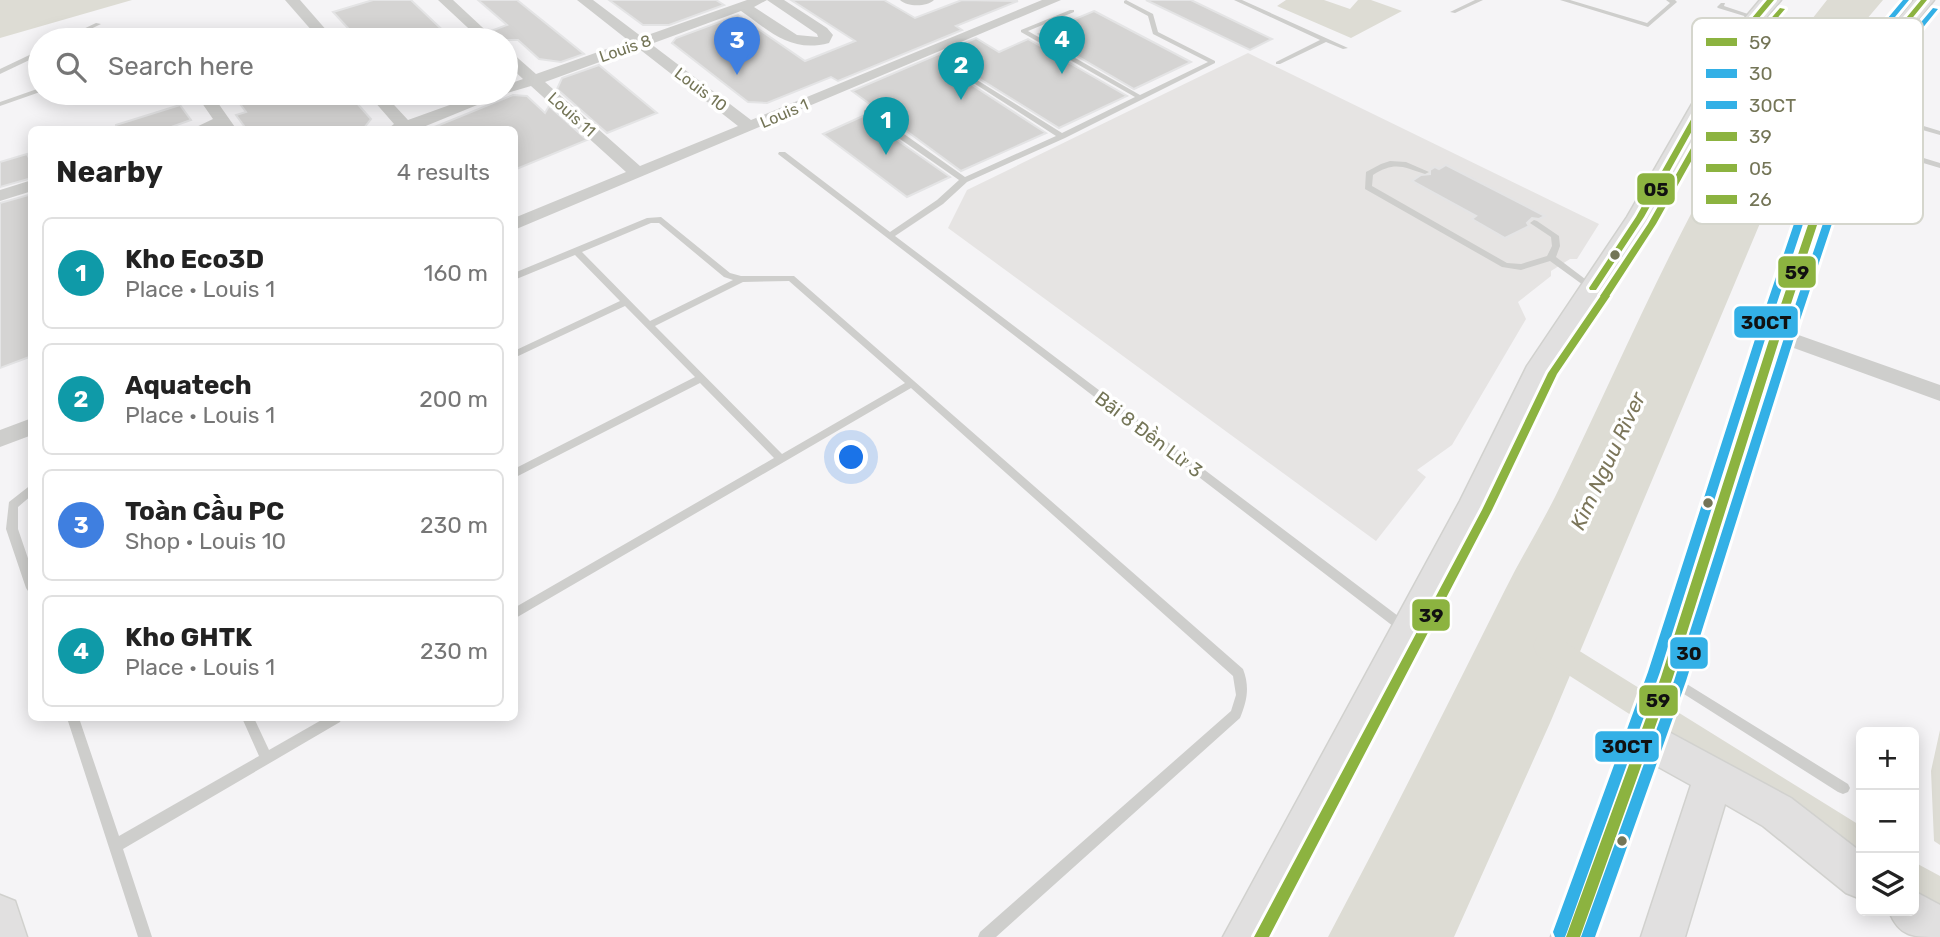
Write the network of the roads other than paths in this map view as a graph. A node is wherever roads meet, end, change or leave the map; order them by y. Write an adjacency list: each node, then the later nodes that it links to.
1 (292, 0): 23 (street)
2 (445, 0): 24 (street)
3 (760, 0): 17 (street, Louis 8)
4 (774, 0): 17 (street)
5 (907, 0): 6 (street)
6 (927, 0)
7 (1054, 0): 46 (street, Louis 1)
8 (1237, 0): 25 (lane)
9 (1480, 0): 19 (lane)
10 (1563, 0): 11 (lane)
11 (1669, 0)
12 (1924, 0): 20 (main road)
13 (587, 1): 26 (street, Louis 10)
14 (1126, 2): 37 (lane)
15 (1723, 4): 16 (lane)
16 (1763, 5)
17 (743, 6): 26 (street, Louis 8)
18 (1072, 11): 37 (lane)
19 (1453, 12)
20 (1905, 18)
21 (98, 24): 22 (lane)
22 (89, 28)
23 (317, 28)
24 (476, 28)
25 (1325, 40): 27 (lane); 30 (lane)
26 (640, 43): 33 (street, Louis 8); 46 (street, Louis 10)
27 (1345, 48)
28 (28, 58): 32 (lane)
29 (946, 63): 50 (lane)
30 (1278, 63)
31 (518, 66): 33 (street, Louis 11)
32 (0, 72)
33 (533, 80): 34 (street, Louis 8); 55 (street, Louis 11)
34 (518, 86)
35 (0, 93): 38 (lane)
36 (28, 94): 38 (lane)
37 (1142, 97): 50 (lane)
38 (1, 103)
39 (212, 105): 43 (street)
40 (384, 105): 44 (street)
41 (464, 105): 45 (street)
42 (867, 112): 56 (lane)
43 (226, 125)
44 (400, 126)
45 (407, 126)
46 (751, 127): 55 (street, Louis 1)
47 (1692, 127): 67 (main road)
48 (1923, 128): 49 (lane)
49 (1940, 133)
50 (1062, 136): 56 (lane)
51 (782, 154): 62 (lane, Bãi 8 Đền Lừ 3)
52 (1923, 161): 53 (lane)
53 (1940, 166)
54 (1425, 172): 64 (lane)
55 (638, 174): 60 (street, Louis 1)
56 (964, 180): 62 (lane)
57 (28, 186): 58 (street)
58 (0, 196)
59 (1534, 222): 64 (lane)
60 (518, 223)
61 (1813, 224): 70 (main road)
62 (889, 236): 82 (lane, Bãi 8 Đền Lừ 3)
63 (576, 251): 65 (lane); 66 (lane); 68 (lane)
64 (1551, 258): 67 (lane)
65 (518, 276)
66 (741, 279): 69 (lane); 73 (lane)
67 (1593, 288): 82 (main road)
68 (626, 302): 69 (lane); 71 (lane)
69 (649, 325): 72 (lane)
70 (1776, 334): 74 (street); 83 (main road)
71 (518, 353)
72 (701, 378): 77 (lane); 78 (lane)
73 (912, 383): 77 (lane); 98 (lane)
74 (1940, 393)
75 (28, 428): 76 (street)
76 (0, 439)
77 (781, 459): 81 (lane)
78 (518, 472)
79 (28, 492): 80 (lane)
80 (28, 576)
81 (518, 607)
82 (1408, 631): 99 (main road)
83 (1665, 682): 87 (main road); 90 (lane)
84 (74, 721): 91 (lane)
85 (249, 721): 88 (lane)
86 (331, 721): 88 (lane)
87 (1648, 733): 89 (main road); 100 (main road)
88 (266, 758): 91 (lane)
89 (1714, 776): 92 (main road); 101 (main road)
90 (1843, 788)
91 (116, 845): 97 (lane)
92 (1856, 874)
93 (0, 915): 96 (main road)
94 (1918, 916): 95 (main road)
95 (1940, 930)
96 (5, 937)
97 (145, 937)
98 (985, 937)
99 (1245, 937)
100 (1573, 937)
101 (1663, 937)

